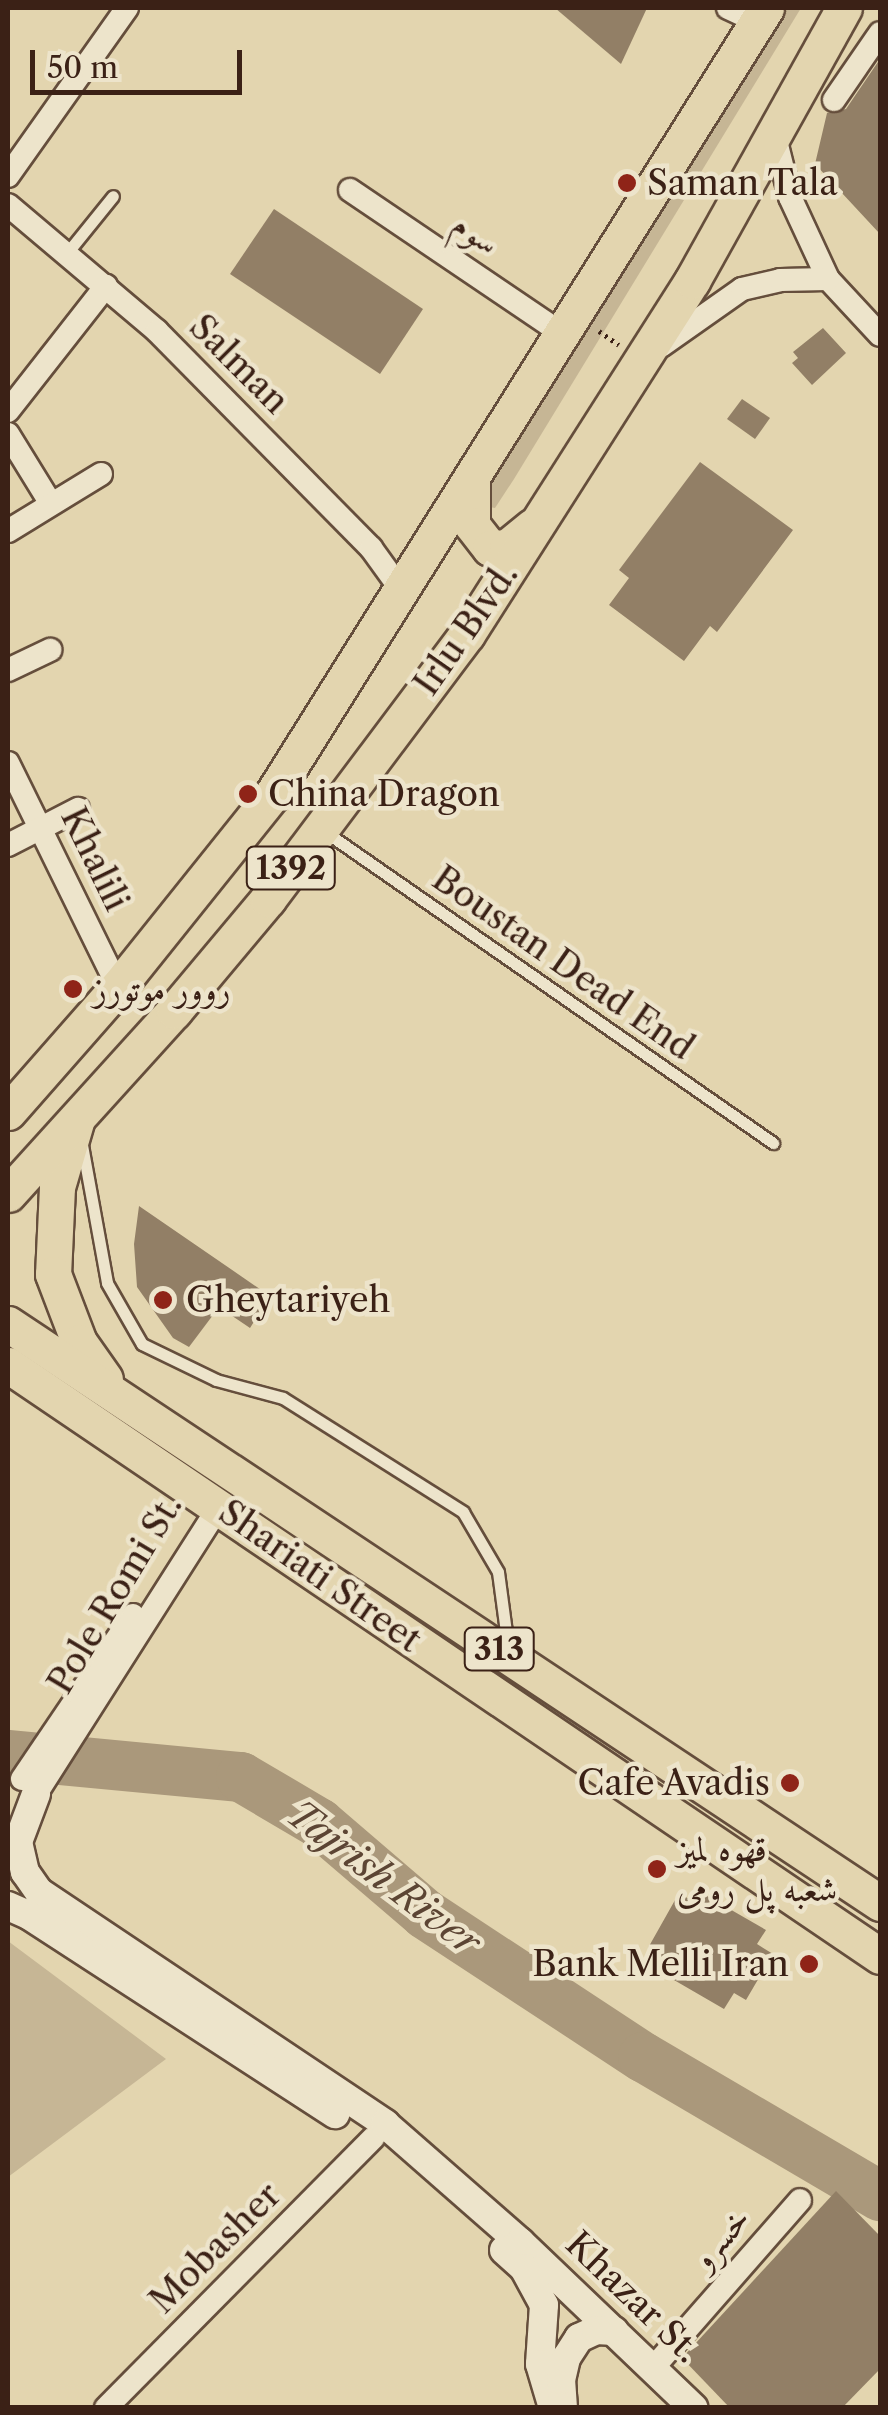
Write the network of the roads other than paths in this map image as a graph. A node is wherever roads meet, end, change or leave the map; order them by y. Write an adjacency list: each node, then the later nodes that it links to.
1 (127, 8): 7 (street)
2 (844, 8): 6 (main road, Irlu Blvd. / 1392)
3 (750, 12): 14 (main road, Irlu Blvd. / 1392)
4 (880, 33): 5 (street)
5 (834, 100)
6 (775, 137): 12 (street); 16 (main road, Irlu Blvd. / 1392)
7 (8, 176)
8 (350, 190): 14 (street, سوم)
9 (112, 196): 11 (lane)
10 (8, 204): 11 (street, Salman)
11 (67, 253): 13 (street, Salman)
12 (828, 279): 15 (street); 16 (street)
13 (106, 286): 17 (street); 24 (street, Salman)
14 (569, 325): 20 (main road, Irlu Blvd. / 1392)
15 (880, 335)
16 (642, 360): 22 (main road, Irlu Blvd. / 1392)
17 (8, 411)
18 (8, 434): 21 (street)
19 (101, 474): 21 (street)
20 (472, 476): 22 (main road); 24 (main road, Irlu Blvd. / 1392)
21 (51, 504): 23 (street)
22 (543, 516): 30 (main road, Irlu Blvd. / 1392)
23 (8, 532)
24 (402, 591): 32 (main road, Irlu Blvd. / 1392)
25 (50, 650): 26 (street)
26 (8, 670)
27 (8, 763): 29 (street, Khalili)
28 (78, 809): 29 (street)
29 (40, 828): 31 (street); 32 (street, Khalili)
30 (321, 828): 34 (main road, Irlu Blvd. / 1392); 35 (lane, Boustan Dead End)
31 (8, 846)
32 (118, 987): 33 (main road, Irlu Blvd. / 1392)
33 (8, 1112)
34 (79, 1113): 36 (main road, Irlu Blvd. / 1392); 39 (main road); 41 (lane)
35 (774, 1143)
36 (8, 1194)
37 (8, 1324): 39 (main road, Shariati Street / 313)
38 (8, 1365): 40 (main road, Shariati Street / 313)
39 (117, 1396): 41 (main road, Shariati Street / 313)
40 (214, 1502): 42 (street, Pole Romi St.); 48 (main road, Shariati Street / 313)
41 (509, 1656): 46 (main road, Shariati Street / 313)
42 (29, 1786): 43 (street, Pole Romi St.); 44 (street, Pole Romi St.)
43 (8, 1810)
44 (13, 1842): 47 (street, Pole Romi St.)
45 (8, 1884): 47 (street)
46 (880, 1903)
47 (26, 1905): 49 (street); 51 (street, Khazar St.)
48 (880, 1956)
49 (373, 2138): 53 (street, Mobasher); 54 (street)
50 (800, 2200): 52 (street, خسرو)
51 (614, 2331): 52 (street, Khazar St.); 55 (street)
52 (653, 2368): 56 (street, Khazar St.)
53 (106, 2408)
54 (552, 2408)
55 (563, 2408)
56 (694, 2408)

